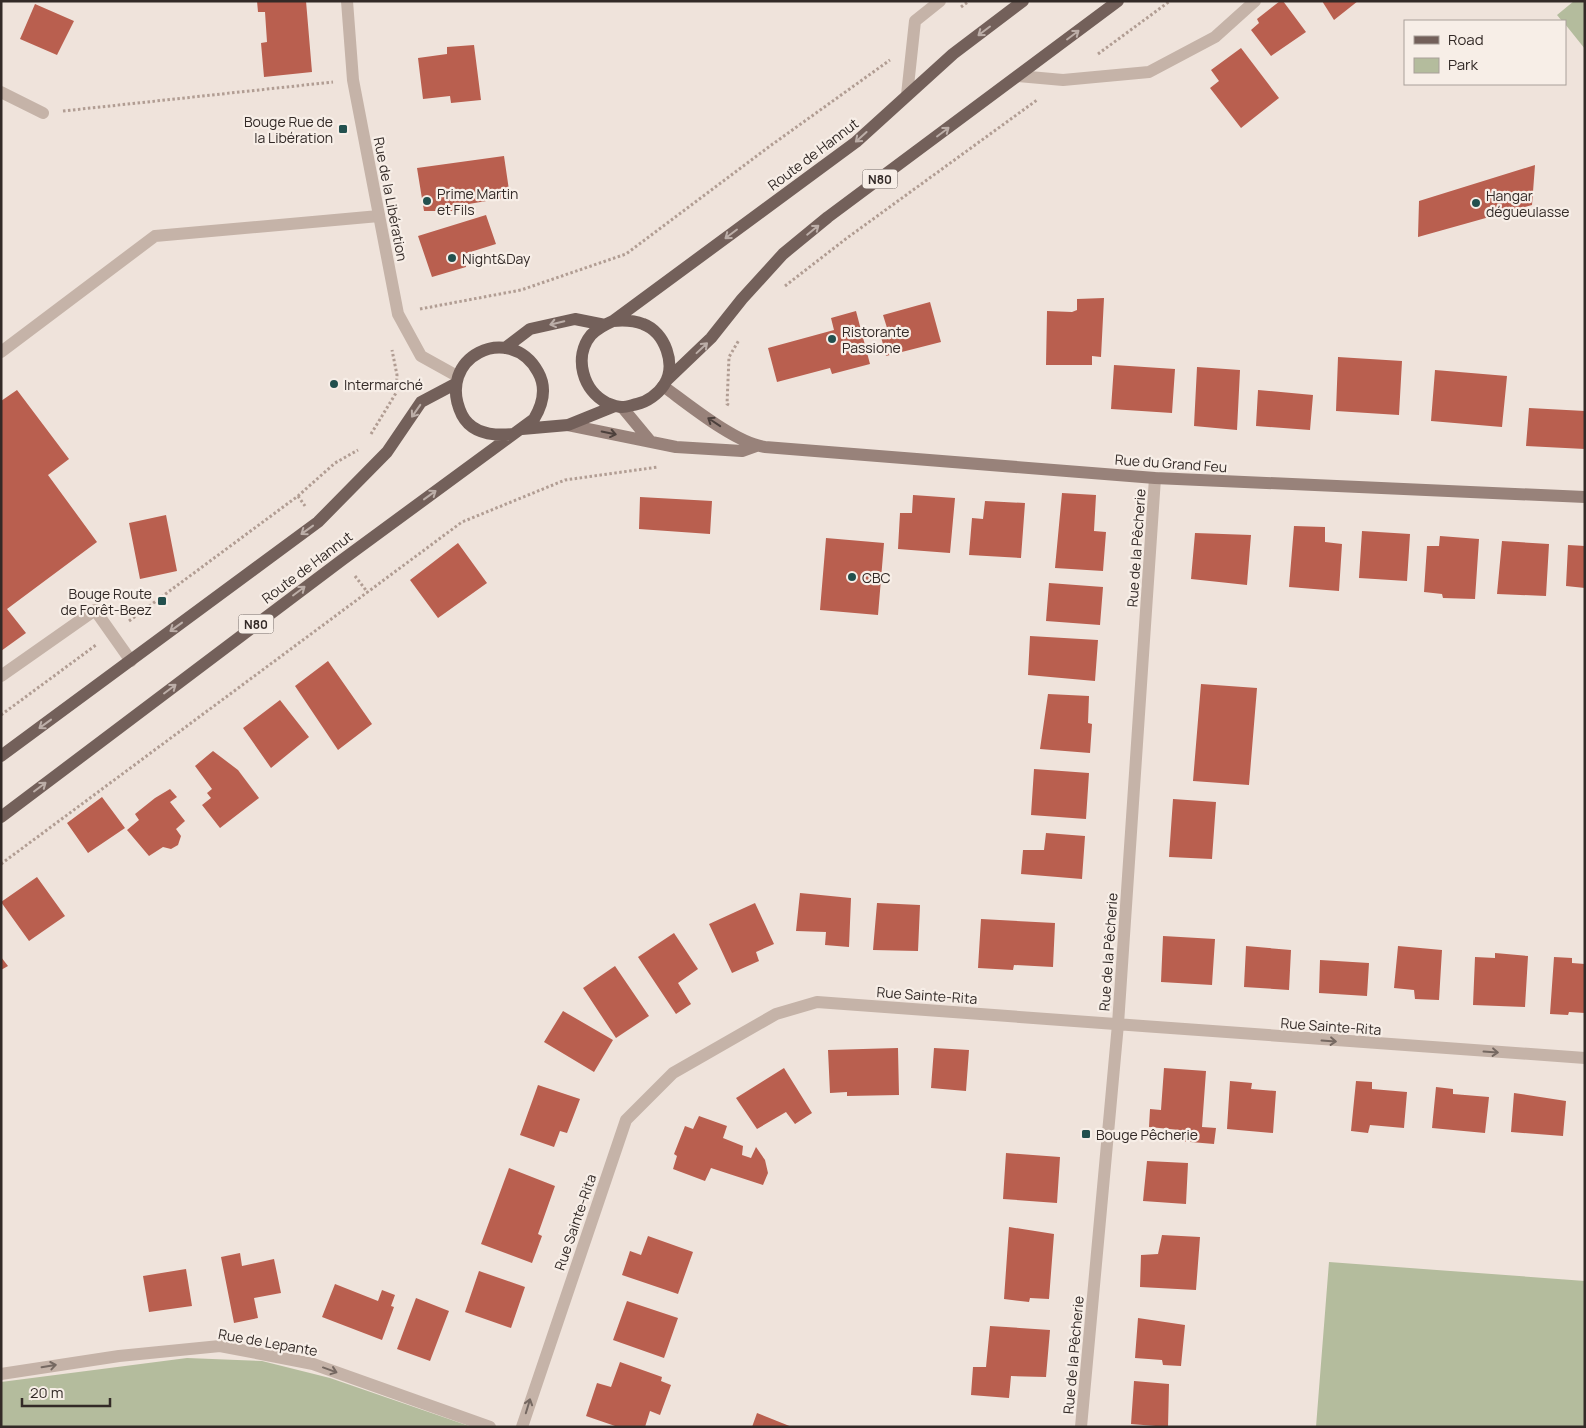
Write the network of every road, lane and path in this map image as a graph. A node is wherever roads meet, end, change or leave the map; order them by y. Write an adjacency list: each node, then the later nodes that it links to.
1 (347, 1): 12 (street, Rue de la Libération)
2 (940, 1): 9 (street)
3 (969, 1): 8 (path)
4 (1023, 1): 15 (main road, Route de Hannut, one-way to 15)
5 (1118, 1): 11 (main road, N80, one-way to 5)
6 (1170, 1): 10 (path)
7 (1255, 1): 13 (street)
8 (953, 13)
9 (914, 42): 15 (street); 19 (path)
10 (1094, 58)
11 (1018, 76): 13 (street); 26 (main road, N80, one-way to 11)
12 (353, 80): 16 (path); 17 (street, Rue de la Libération)
13 (1063, 80): 18 (path)
14 (1, 92): 16 (street)
15 (907, 95): 20 (main road, Route de Hannut, one-way to 20)
16 (43, 113)
17 (380, 216): 19 (street, Rue de la Libération); 24 (street)
18 (777, 292)
19 (398, 314): 25 (street, Rue de la Libération)
20 (609, 323): 23 (main road, one-way to 23); 26 (main road); 27 (main road, Route de Hannut)
21 (743, 334): 28 (path)
22 (391, 346): 31 (path)
23 (505, 348): 25 (main road); 30 (main road, Route de Hannut / N80)
24 (1, 352)
25 (456, 380): 30 (main road, N80); 39 (main road, one-way to 39)
26 (664, 383): 27 (main road, N80); 34 (street, Rue du Grand Feu, one-way to 26)
27 (619, 407): 29 (main road, N80); 32 (street)
28 (732, 408)
29 (568, 425): 30 (main road, N80); 32 (street, Rue du Grand Feu, one-way to 32)
30 (517, 431): 43 (main road, Route de Hannut / N80, one-way to 30)
31 (368, 438)
32 (650, 442): 34 (street, Rue du Grand Feu)
33 (364, 446): 38 (path)
34 (756, 446): 36 (street, Rue du Grand Feu)
35 (667, 465): 44 (path)
36 (1155, 478): 37 (street, Rue du Grand Feu); 45 (street, Rue de la Pêcherie)
37 (1585, 497)
38 (112, 634): 39 (street); 40 (street); 41 (path)
39 (131, 661): 42 (main road, one-way to 42)
40 (1, 676)
41 (1, 714)
42 (1, 756)
43 (1, 817)
44 (1, 864)
45 (1118, 1024): 46 (street, Rue Sainte-Rita, one-way to 46); 49 (street, Rue Sainte-Rita, one-way to 45); 50 (street, Rue de la Pêcherie)
46 (1585, 1058)
47 (1, 1374): 48 (street, Rue de Lepante, one-way to 48)
48 (490, 1427)
49 (522, 1427)
50 (1082, 1427)

